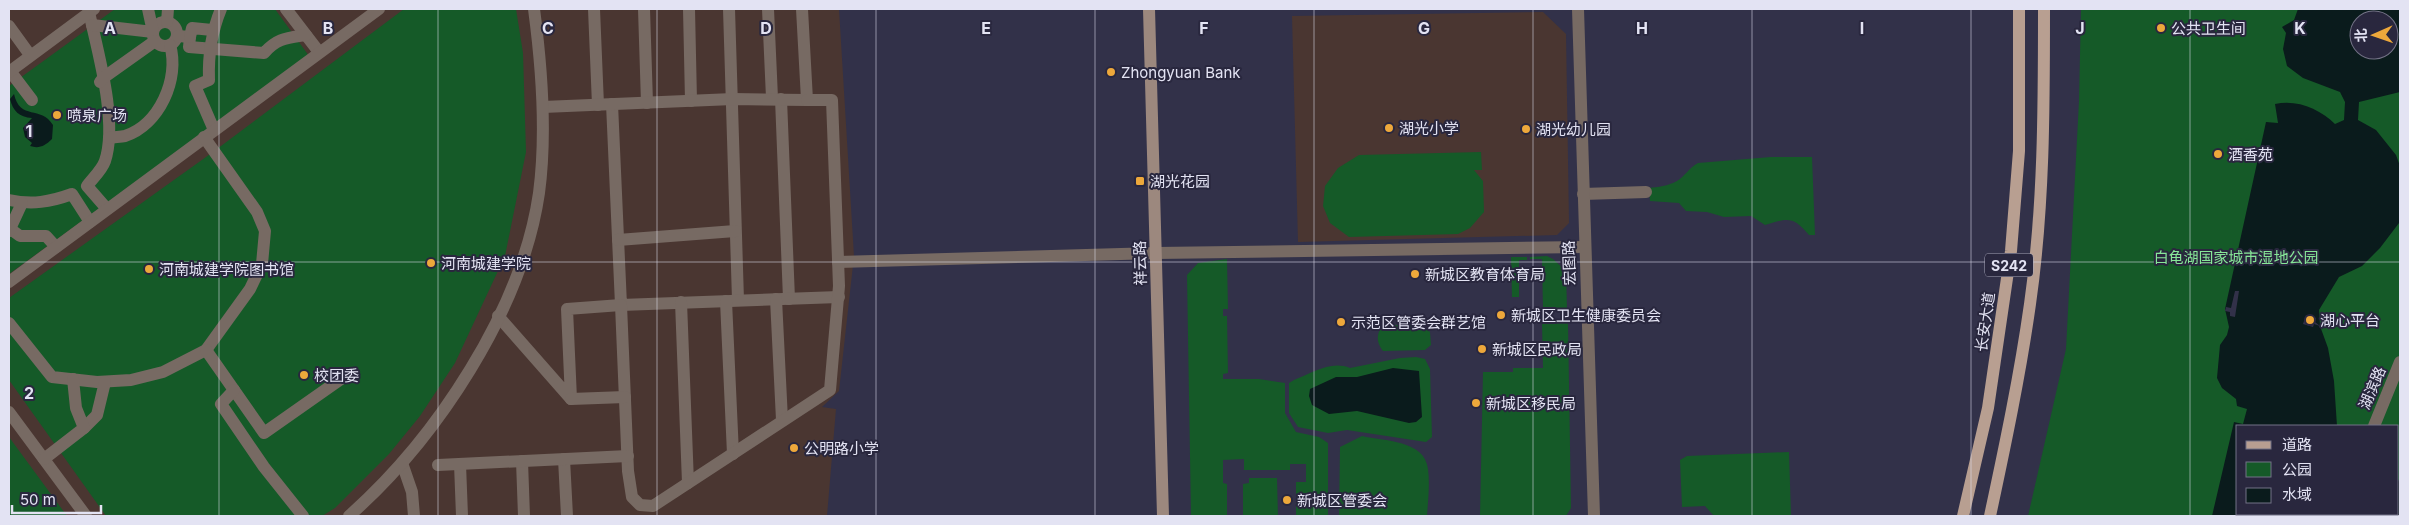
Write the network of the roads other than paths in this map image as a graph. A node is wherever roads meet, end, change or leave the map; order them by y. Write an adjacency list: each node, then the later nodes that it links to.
1 (148, 9): 21 (street)
2 (168, 9): 18 (street)
3 (221, 9): 20 (street)
4 (286, 9): 22 (street)
5 (379, 9): 25 (street)
6 (534, 9): 37 (street)
7 (594, 9): 36 (street)
8 (644, 9): 34 (street)
9 (689, 9): 33 (street)
10 (729, 9): 29 (street)
11 (768, 9): 30 (street)
12 (802, 9): 32 (street)
13 (1149, 9): 52 (main road, 祥云路)
14 (1578, 9): 43 (street, 宏图路)
15 (2019, 9): 92 (main road, 长安大道 / S242)
16 (2044, 9): 93 (main road, S242)
17 (92, 15): 21 (street); 26 (street); 28 (street)
18 (167, 22): 21 (street); 23 (street)
19 (9, 26): 26 (street)
20 (212, 30): 23 (street); 24 (street)
21 (154, 36): 23 (street); 28 (street)
22 (306, 36): 24 (street); 25 (street)
23 (179, 39): 24 (street); 39 (street)
24 (209, 50): 38 (street)
25 (320, 52): 38 (street)
26 (30, 55): 27 (street)
27 (9, 72): 31 (street)
28 (102, 80): 39 (street)
29 (733, 99): 30 (street); 33 (street); 48 (street)
30 (777, 99): 32 (street); 56 (street)
31 (32, 100)
32 (807, 100): 53 (street)
33 (692, 101): 34 (street)
34 (647, 103): 35 (street)
35 (612, 104): 36 (street); 49 (street)
36 (598, 105): 37 (street)
37 (543, 107): 60 (street)
38 (209, 134): 45 (street); 62 (street)
39 (109, 138): 40 (street)
40 (87, 186): 42 (street); 45 (street)
41 (1646, 192): 43 (street)
42 (72, 194): 44 (street); 46 (street)
43 (1583, 194): 51 (street, 宏图路)
44 (15, 201): 47 (street)
45 (107, 209): 46 (street)
46 (90, 222): 50 (street)
47 (9, 229): 50 (street)
48 (734, 231): 49 (street); 57 (street)
49 (618, 240): 59 (street)
50 (56, 247): 54 (street)
51 (1585, 247): 52 (street); 91 (street, 宏图路)
52 (1156, 252): 53 (street); 90 (main road, 祥云路)
53 (838, 262): 55 (street)
54 (9, 282)
55 (839, 297): 56 (street); 71 (street)
56 (782, 299): 57 (street); 71 (street)
57 (732, 300): 58 (street); 74 (street)
58 (680, 302): 59 (street); 82 (street)
59 (621, 305): 68 (street); 69 (street)
60 (498, 316): 69 (street); 79 (street)
61 (9, 323): 65 (street)
62 (206, 350): 66 (street); 67 (street)
63 (2400, 362): 72 (street, 湖滨路)
64 (348, 374): 67 (street)
65 (73, 379): 66 (street); 73 (street)
66 (105, 382): 73 (street)
67 (234, 390): 84 (street)
68 (625, 396): 69 (street); 75 (street)
69 (571, 399)
70 (9, 412): 76 (street)
71 (782, 420): 74 (street)
72 (2374, 425)
73 (84, 428): 76 (street)
74 (733, 454): 82 (street)
75 (628, 456): 77 (street); 82 (street)
76 (44, 459): 83 (street)
77 (564, 459): 78 (street); 89 (street)
78 (522, 461): 80 (street); 88 (street)
79 (402, 463): 85 (street); 86 (street)
80 (460, 464): 81 (street); 87 (street)
81 (438, 465)
82 (688, 483)
83 (86, 516)
84 (303, 516)
85 (349, 516)
86 (414, 516)
87 (462, 516)
88 (524, 516)
89 (567, 516)
90 (1162, 516)
91 (1594, 516)
92 (1963, 516)
93 (1990, 516)

